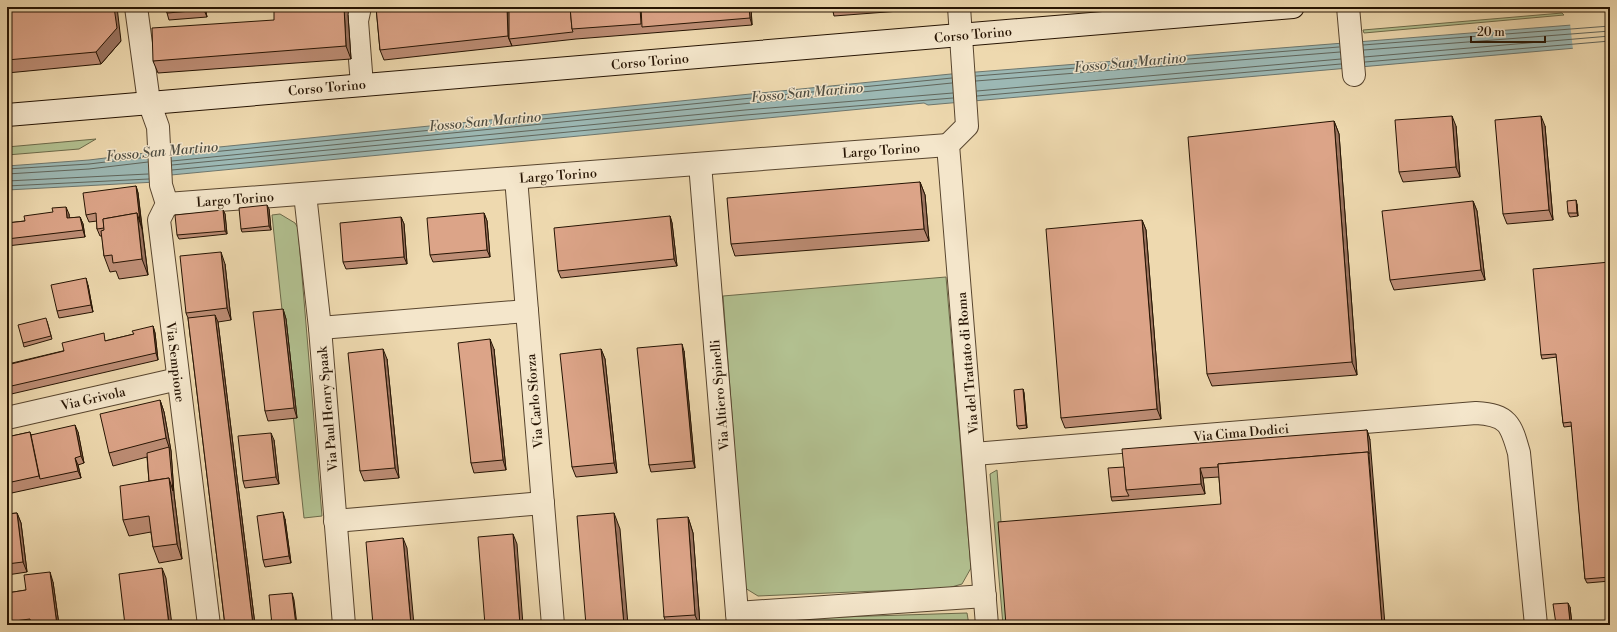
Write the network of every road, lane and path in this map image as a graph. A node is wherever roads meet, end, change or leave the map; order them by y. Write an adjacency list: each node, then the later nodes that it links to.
1 (136, 7): 9 (street, Via Sempione)
2 (360, 7): 8 (street)
3 (959, 7): 6 (street)
4 (1293, 7): 6 (street, Corso Torino)
5 (1348, 7): 7 (street)
6 (962, 35): 8 (street, Corso Torino); 11 (street)
7 (1354, 75)
8 (362, 85): 9 (street, Corso Torino)
9 (149, 102): 10 (street, Corso Torino); 15 (street, Via Sempione)
10 (7, 115)
11 (948, 145): 12 (street, Largo Torino); 20 (street, Via del Trattato di Roma)
12 (700, 164): 13 (street, Largo Torino); 24 (street, Via Altiero Spinelli)
13 (516, 178): 14 (street, Largo Torino); 16 (street, Via Carlo Sforza)
14 (305, 194): 15 (street, Largo Torino); 17 (street, Via Paul Henry Spaak)
15 (164, 195): 18 (street, Via Sempione)
16 (527, 311): 17 (street); 21 (street, Via Carlo Sforza)
17 (320, 328): 22 (street, Via Paul Henry Spaak)
18 (178, 379): 19 (street, Via Grivola); 25 (street, Via Sempione)
19 (7, 418)
20 (974, 454): 23 (street, Via del Trattato di Roma); 29 (street, Via Cima Dodici)
21 (543, 503): 22 (street); 27 (street, Via Carlo Sforza)
22 (335, 521): 26 (street, Via Paul Henry Spaak)
23 (985, 596): 24 (street); 28 (street, Via del Trattato di Roma)
24 (738, 619)
25 (209, 625)
26 (344, 625)
27 (553, 625)
28 (987, 625)
29 (1536, 625)

